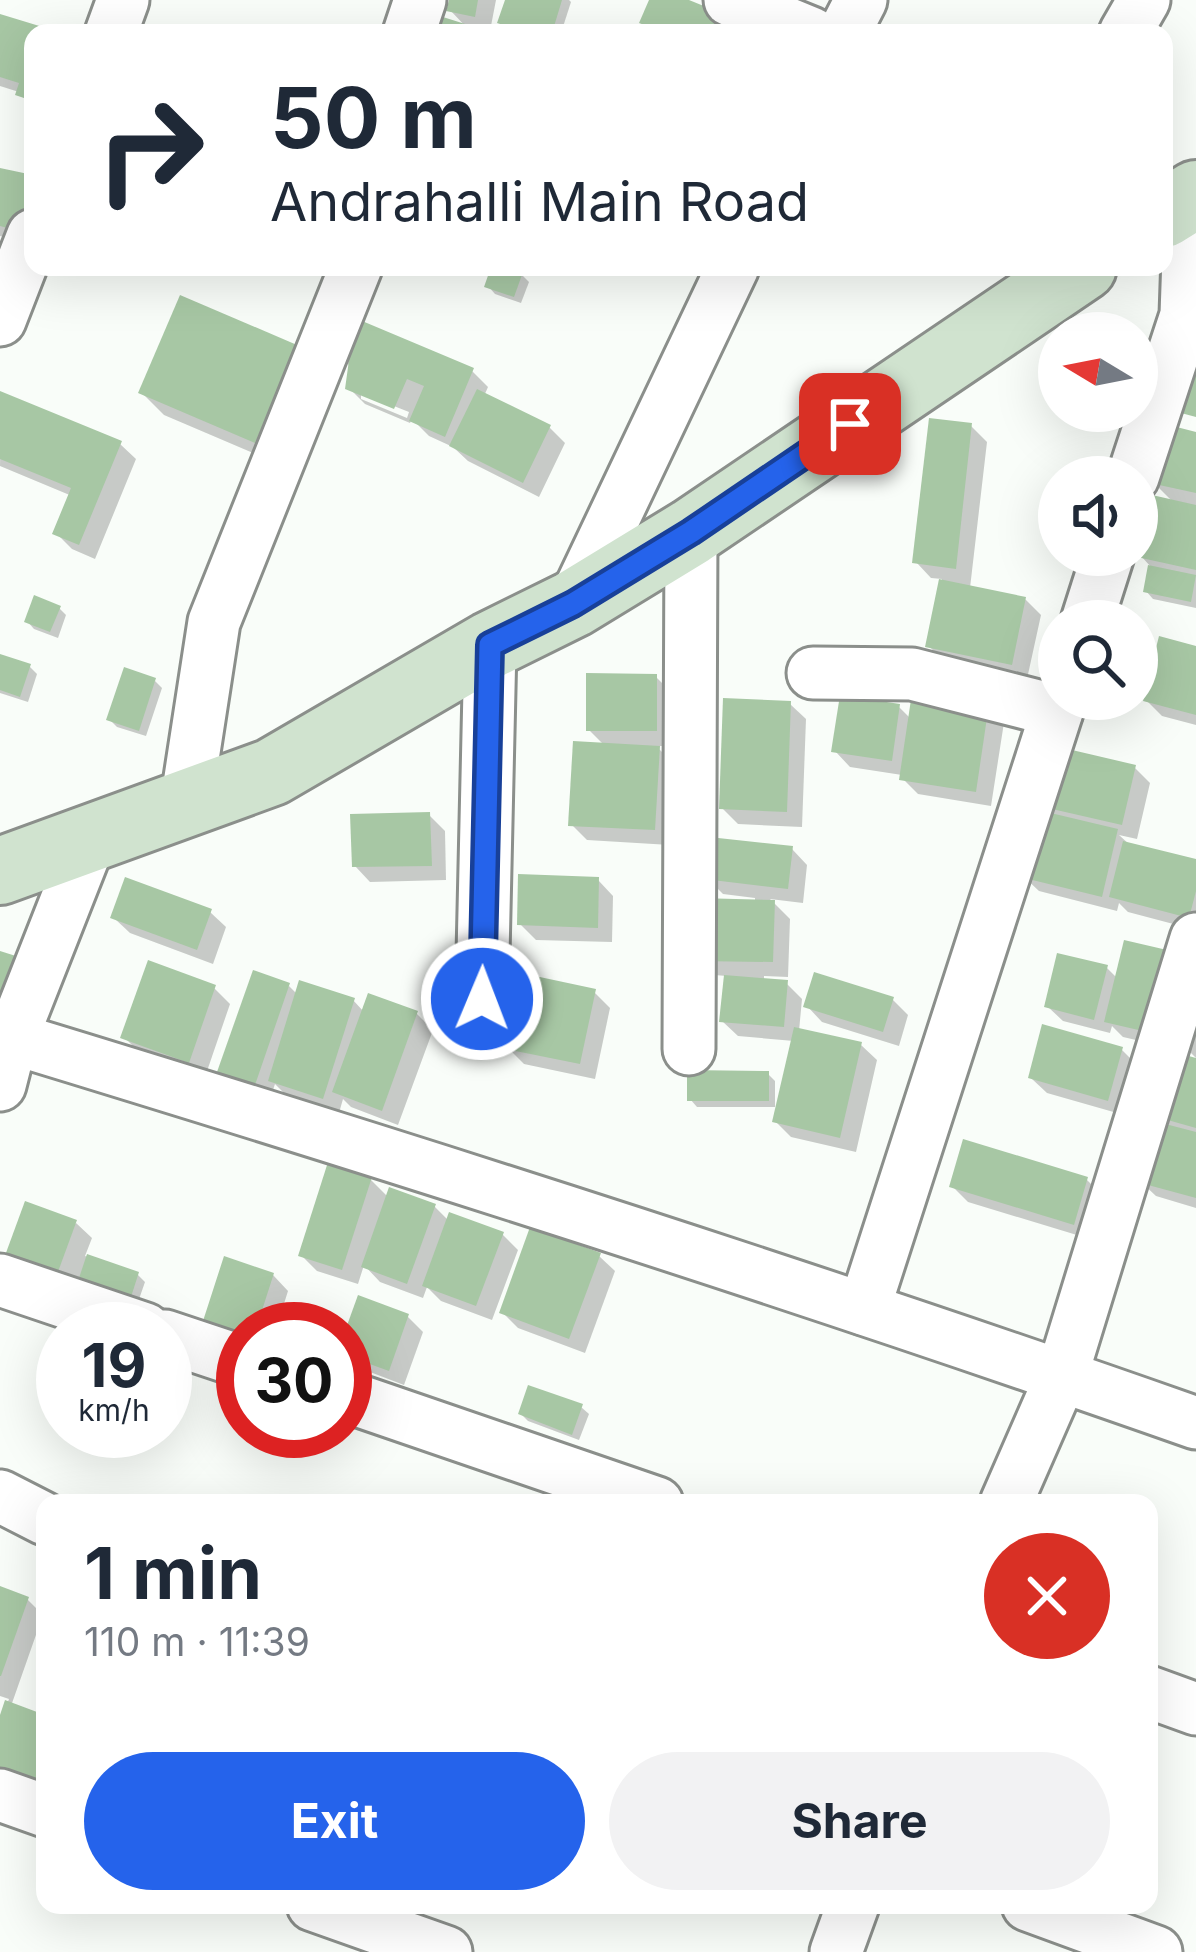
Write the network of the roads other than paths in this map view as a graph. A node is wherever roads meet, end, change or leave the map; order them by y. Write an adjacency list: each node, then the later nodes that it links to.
1 (730, 0): 2 (street)
2 (789, 24)
3 (1183, 202): 9 (street)
4 (24, 258): 8 (street)
5 (352, 276): 16 (street)
6 (729, 276): 11 (street)
7 (1070, 276): 10 (main road)
8 (0, 320)
9 (1140, 456)
10 (691, 532): 11 (main road); 21 (street)
11 (573, 604): 12 (main road)
12 (490, 645): 16 (main road); 20 (street)
13 (813, 673): 14 (street)
14 (1038, 701)
15 (1054, 720): 25 (street)
16 (186, 804): 17 (main road)
17 (90, 840): 18 (main road); 22 (street)
18 (0, 871)
19 (1196, 939): 26 (street)
20 (482, 999)
21 (689, 1049)
22 (6, 1061): 25 (street)
23 (0, 1280): 24 (street)
24 (65, 1302)
25 (864, 1309): 26 (street)
26 (1062, 1376): 28 (street); 30 (street)
27 (372, 1405): 29 (street)
28 (1196, 1423)
29 (630, 1494)
30 (1010, 1494)
31 (0, 1496): 32 (street)
32 (36, 1514)
33 (1158, 1695): 34 (street)
34 (1196, 1709)
35 (0, 1795): 36 (street)
36 (36, 1808)
37 (338, 1914): 40 (street)
38 (850, 1914): 41 (street)
39 (1053, 1914): 42 (street)
40 (446, 1952)
41 (836, 1952)
42 (1156, 1952)

